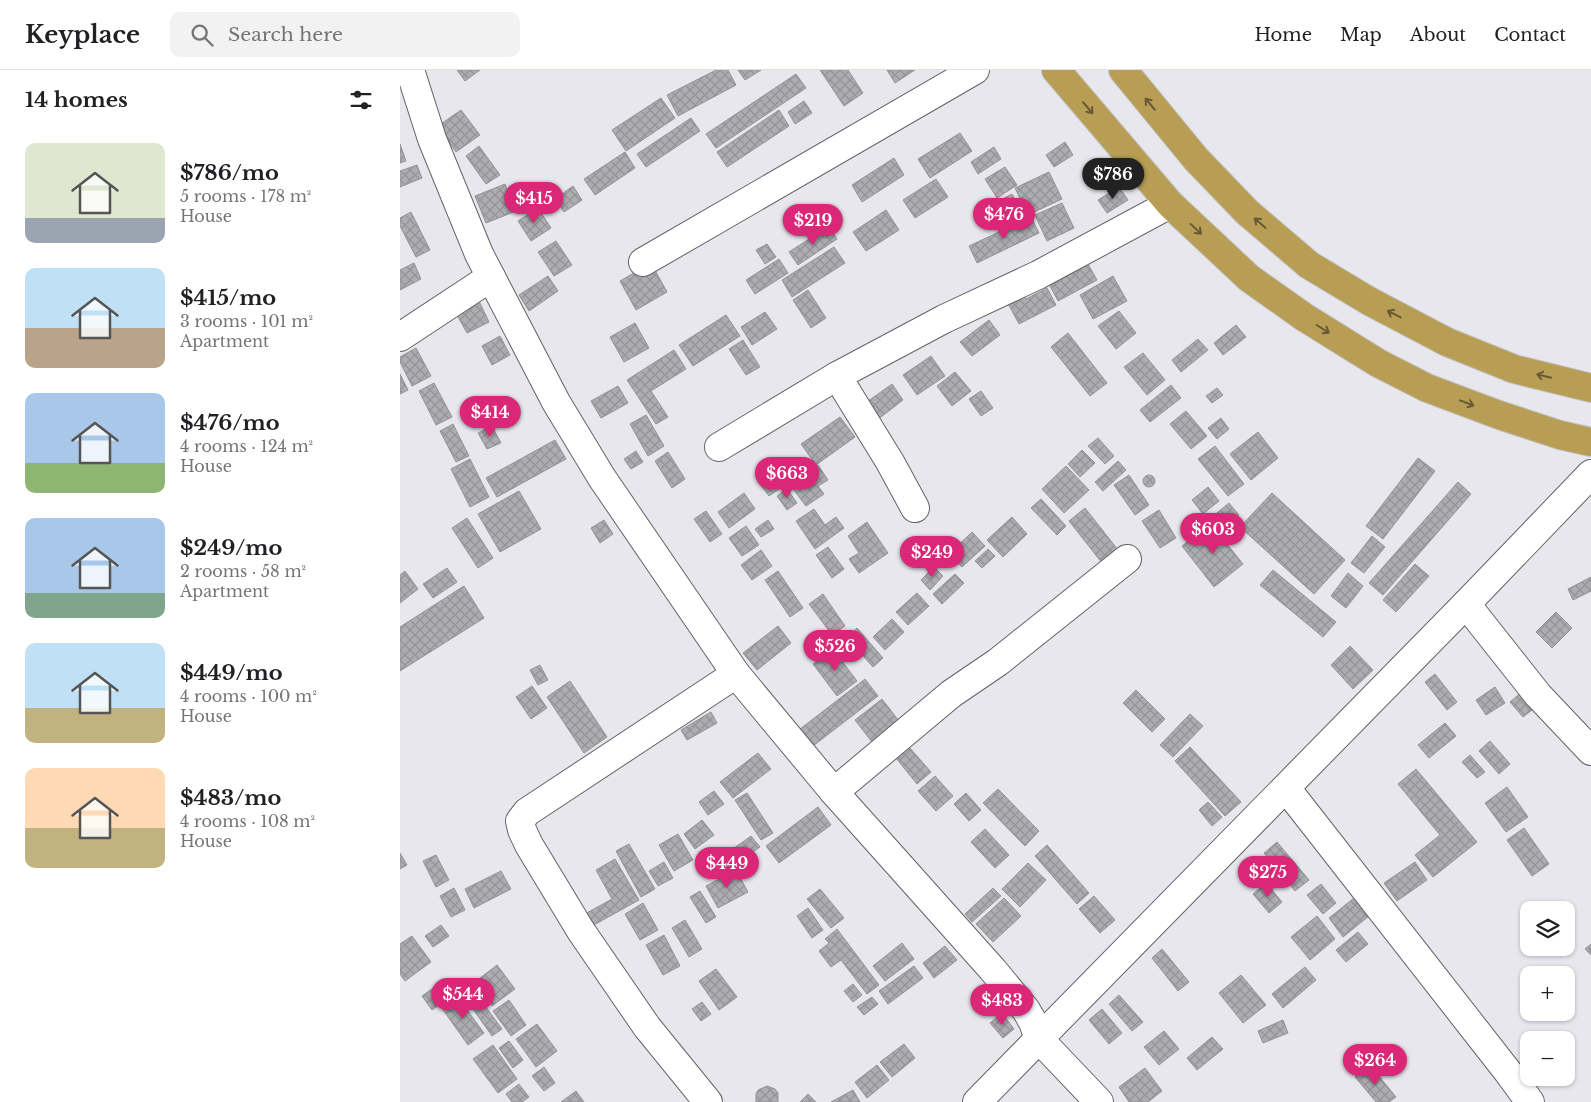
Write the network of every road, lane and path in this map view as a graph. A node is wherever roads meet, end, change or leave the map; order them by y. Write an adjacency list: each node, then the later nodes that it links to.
1 (410, 70): 7 (street)
2 (974, 70): 6 (street)
3 (1056, 70): 5 (highway, one-way to 5)
4 (1123, 70): 10 (highway, one-way to 4)
5 (1170, 204): 9 (street); 11 (highway, one-way to 11)
6 (643, 262)
7 (491, 277): 8 (street); 17 (street)
8 (400, 337)
9 (837, 376): 12 (street); 14 (street)
10 (1591, 388)
11 (1591, 442)
12 (719, 447)
13 (1591, 474): 16 (street)
14 (915, 508)
15 (1127, 560): 20 (street)
16 (1466, 604): 18 (street); 19 (street)
17 (736, 674): 20 (street); 22 (street)
18 (1591, 751)
19 (1286, 788): 21 (street); 25 (street)
20 (834, 792): 21 (street)
21 (1039, 1039): 23 (street); 24 (street)
22 (708, 1102)
23 (977, 1102)
24 (1100, 1102)
25 (1530, 1102)

